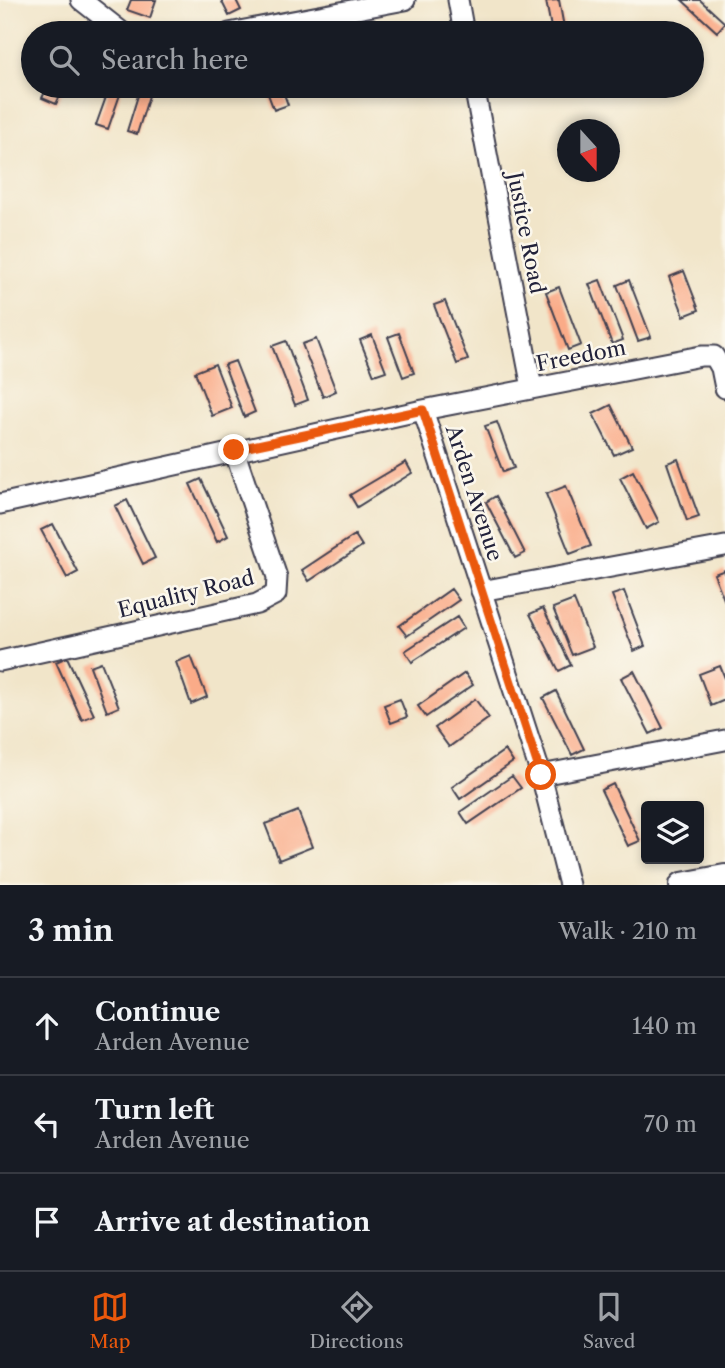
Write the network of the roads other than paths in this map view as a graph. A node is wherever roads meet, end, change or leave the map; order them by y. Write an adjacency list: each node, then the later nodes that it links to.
1 (81, 0): 4 (street)
2 (405, 0): 5 (street)
3 (458, 0): 6 (street)
4 (108, 21)
5 (293, 21)
6 (462, 21)
7 (476, 98): 8 (street, Justice Road)
8 (533, 388): 9 (street, Freedom); 10 (street, Freedom)
9 (725, 388)
10 (423, 410): 11 (street, Arden Avenue); 14 (street, Arden Avenue)
11 (234, 450): 12 (street, Arden Avenue); 15 (street, Equality Road)
12 (0, 504)
13 (725, 546): 14 (street)
14 (481, 591): 17 (street, Arden Avenue)
15 (0, 661)
16 (725, 740): 17 (street)
17 (541, 775): 19 (street, Arden Avenue)
18 (725, 877): 20 (street)
19 (569, 885)
20 (682, 885)

